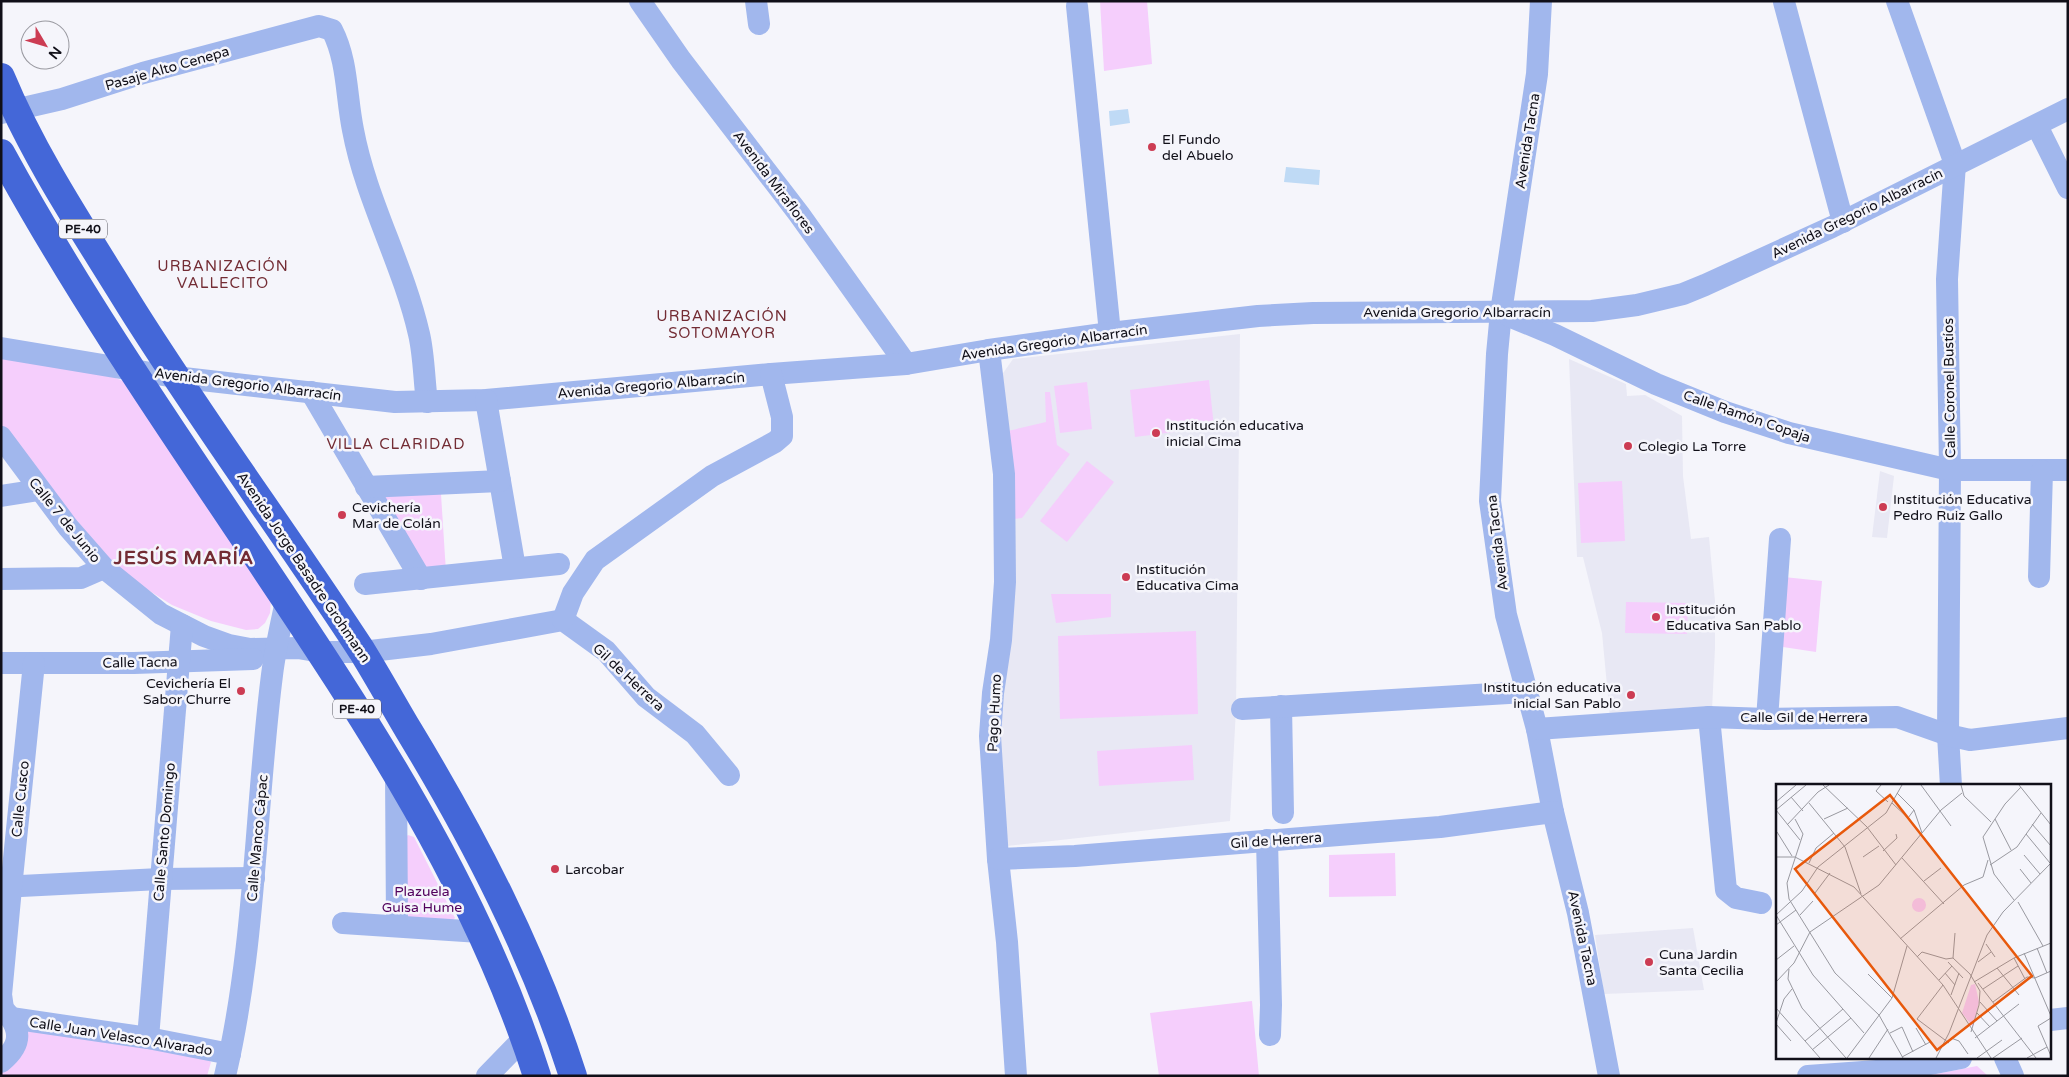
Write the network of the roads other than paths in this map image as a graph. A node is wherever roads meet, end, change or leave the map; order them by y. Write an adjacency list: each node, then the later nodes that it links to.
1 (640, 1): 20 (street, Avenida Miraflores)
2 (756, 1): 7 (street)
3 (1541, 1): 16 (street, Avenida Tacna)
4 (1897, 1): 13 (street, Calle Coronel Bustíos)
5 (1784, 2): 15 (street)
6 (1077, 6): 17 (street)
7 (759, 24)
8 (1, 77): 10 (highway, Avenida Jorge Basadre Grohmann / PE-40)
9 (2068, 109): 11 (street, Avenida Gregorio Albarracín)
10 (8, 111): 23 (highway, Avenida Jorge Basadre Grohmann / PE-40); 26 (street, Pasaje Alto Cenepa)
11 (2037, 126): 13 (street, Avenida Gregorio Albarracín); 14 (street)
12 (4, 164): 21 (highway, PE-40)
13 (1955, 164): 15 (street, Avenida Gregorio Albarracín); 28 (street, Calle Coronel Bustíos)
14 (2068, 188)
15 (1844, 222): 16 (street, Avenida Gregorio Albarracín)
16 (1501, 312): 17 (street, Avenida Gregorio Albarracín); 28 (street, Calle Ramón Copaja); 52 (street, Avenida Tacna)
17 (1110, 333): 19 (street, Avenida Gregorio Albarracín)
18 (1, 348): 21 (street, Avenida Gregorio Albarracín)
19 (989, 350): 20 (street, Avenida Gregorio Albarracín); 66 (street, Pago Humo)
20 (906, 364): 22 (street, Avenida Gregorio Albarracín)
21 (130, 368): 23 (street, Avenida Gregorio Albarracín); 43 (highway, PE-40)
22 (771, 374): 25 (street, Avenida Gregorio Albarracín); 44 (street)
23 (175, 377): 24 (street, Avenida Gregorio Albarracín); 48 (highway, Avenida Jorge Basadre Grohmann / PE-40)
24 (311, 392): 26 (street, Avenida Gregorio Albarracín); 32 (street)
25 (486, 400): 26 (street, Avenida Gregorio Albarracín); 31 (street)
26 (427, 402)
27 (1, 437): 33 (street, Calle 7 de Junio)
28 (1950, 470): 30 (street, Calle Ramón Copaja); 59 (street, Calle Coronel Bustíos)
29 (2068, 470): 30 (street, Calle Ramón Copaja)
30 (2042, 471): 39 (street)
31 (500, 481): 32 (street); 38 (street)
32 (366, 487): 41 (street)
33 (39, 490): 34 (street); 37 (street, Calle 7 de Junio)
34 (1, 496)
35 (1780, 539): 56 (street)
36 (559, 564): 38 (street)
37 (104, 568): 40 (street); 45 (street, Calle 7 de Junio)
38 (515, 568): 41 (street)
39 (2039, 577)
40 (1, 579)
41 (421, 579): 42 (street)
42 (365, 584)
43 (286, 601): 46 (street, Calle Manco Cápac); 47 (highway, PE-40)
44 (563, 620): 48 (street); 61 (street, Gil de Herrera)
45 (182, 626): 46 (street, Calle 7 de Junio); 49 (street, Calle Santo Domingo)
46 (276, 649): 47 (street, Calle 7 de Junio); 49 (street, Calle Tacna); 67 (street, Calle Manco Cápac)
47 (321, 652): 48 (street, Calle 7 de Junio); 60 (highway, PE-40)
48 (362, 652): 78 (highway, Avenida Jorge Basadre Grohmann / PE-40)
49 (179, 661): 50 (street, Calle Tacna); 68 (street, Calle Santo Domingo)
50 (34, 662): 51 (street, Calle Tacna); 69 (street, Calle Cusco)
51 (1, 663)
52 (1526, 692): 53 (street); 58 (street, Avenida Tacna)
53 (1281, 706): 54 (street); 64 (street)
54 (1242, 709)
55 (1709, 717): 56 (street, Calle Gil de Herrera); 58 (street, Calle Gil de Herrera); 70 (street)
56 (1766, 719): 59 (street, Calle Gil de Herrera)
57 (2068, 728): 59 (street, Calle Gil de Herrera)
58 (1537, 729): 63 (street, Avenida Tacna)
59 (1948, 735): 62 (street, Calle Coronel Bustíos)
60 (396, 772): 72 (street); 73 (highway, PE-40)
61 (729, 775)
62 (1951, 784)
63 (1553, 812): 65 (street, Gil de Herrera); 92 (street, Avenida Tacna)
64 (1283, 813)
65 (1267, 840): 66 (street, Gil de Herrera); 79 (street)
66 (998, 859): 91 (street, Pago Humo)
67 (254, 878): 68 (street); 82 (street, Calle Manco Cápac)
68 (160, 879): 69 (street); 80 (street, Calle Santo Domingo)
69 (6, 887): 74 (street, Calle Cusco)
70 (1761, 903)
71 (342, 923): 72 (street)
72 (397, 926): 73 (street)
73 (480, 932): 81 (highway, PE-40)
74 (1, 995): 75 (street)
75 (11, 1018): 80 (street, Calle Juan Velasco Alvarado); 85 (street)
76 (2068, 1018): 77 (street)
77 (2052, 1020)
78 (556, 1027): 81 (highway); 90 (highway, Avenida Jorge Basadre Grohmann / PE-40)
79 (1270, 1035)
80 (148, 1038): 82 (street, Calle Juan Velasco Alvarado)
81 (524, 1038): 88 (street); 89 (highway, PE-40)
82 (230, 1054): 87 (street, Calle Manco Cápac)
83 (1951, 1060): 86 (street)
84 (2006, 1060): 93 (street)
85 (1, 1062)
86 (1808, 1075)
87 (225, 1076)
88 (487, 1076)
89 (537, 1076)
90 (572, 1076)
91 (1016, 1076)
92 (1608, 1076)
93 (2013, 1076)

